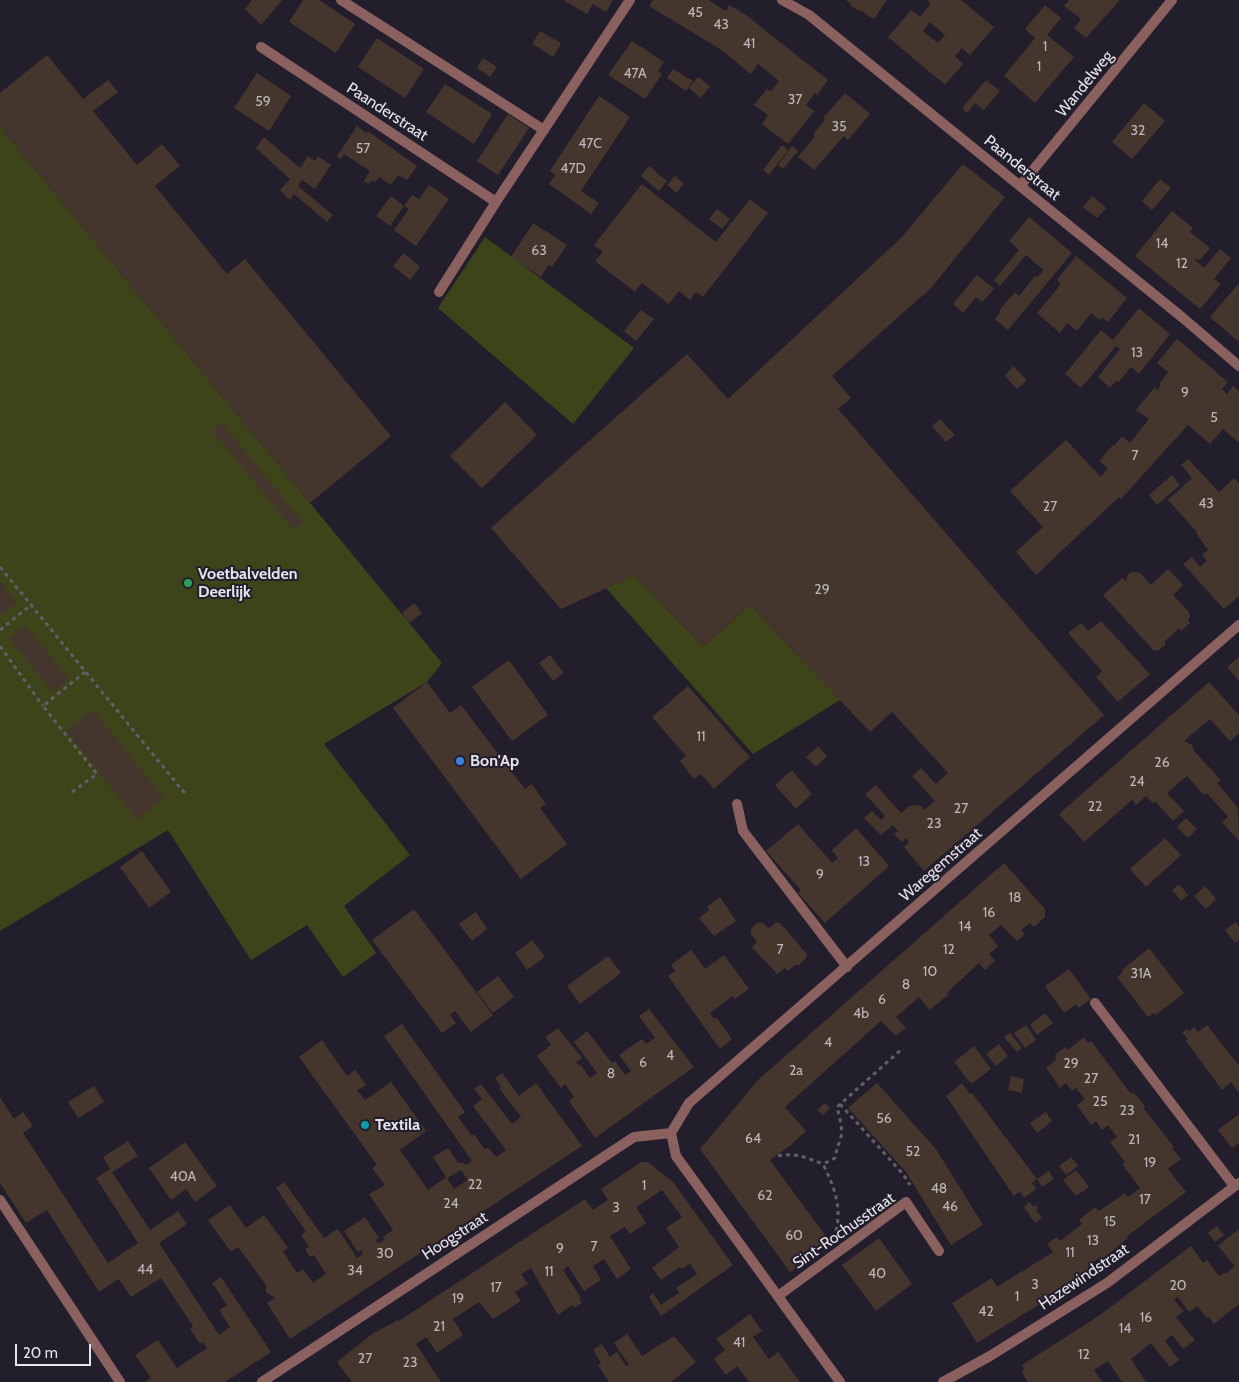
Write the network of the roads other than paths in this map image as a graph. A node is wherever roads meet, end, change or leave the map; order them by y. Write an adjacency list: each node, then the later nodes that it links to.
1 (630, 0): 6 (street)
2 (782, 0): 7 (street, Paanderstraat)
3 (1172, 0): 7 (street, Wandelweg)
4 (337, 2): 6 (street)
5 (261, 46): 8 (street, Paanderstraat)
6 (544, 130): 8 (street)
7 (1020, 186): 10 (street, Paanderstraat)
8 (496, 202): 9 (street)
9 (439, 292)
10 (1239, 366)
11 (1239, 625): 13 (street, Waregemstraat)
12 (737, 804): 13 (street)
13 (846, 967): 15 (street, Waregemstraat)
14 (1095, 1003): 16 (street, Hazewindstraat)
15 (671, 1133): 19 (street); 21 (street, Hoogstraat)
16 (1237, 1185): 23 (street, Hazewindstraat)
17 (0, 1200): 20 (street)
18 (939, 1251): 19 (street, Sint-Rochusstraat)
19 (778, 1296): 22 (street)
20 (120, 1382)
21 (262, 1382)
22 (840, 1382)
23 (943, 1382)

